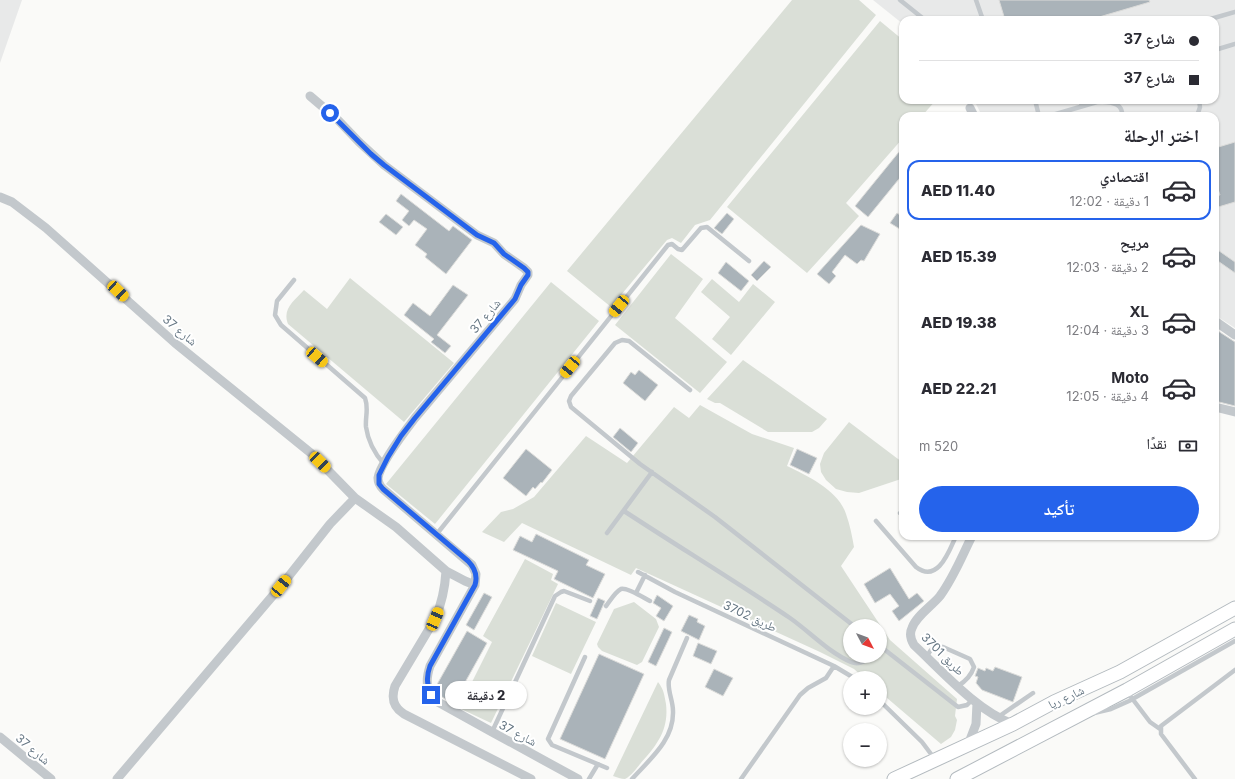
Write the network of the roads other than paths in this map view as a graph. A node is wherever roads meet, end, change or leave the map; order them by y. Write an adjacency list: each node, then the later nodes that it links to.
1 (900, 0): 4 (lane)
2 (976, 0): 5 (lane)
3 (1235, 12): 6 (lane)
4 (920, 16)
5 (982, 16)
6 (1219, 17)
7 (1235, 44): 8 (lane)
8 (1219, 49)
9 (310, 96): 23 (street, شارع 37)
10 (1090, 104): 12 (lane)
11 (1113, 104): 14 (lane)
12 (1082, 106): 13 (lane)
13 (1062, 112)
14 (1121, 112)
15 (0, 198): 25 (street, شارع 37)
16 (749, 262): 29 (lane)
17 (294, 280): 23 (lane)
18 (1219, 324): 19 (street)
19 (1235, 335)
20 (690, 390): 24 (lane)
21 (1219, 408): 22 (street)
22 (1235, 412)
23 (384, 464): 29 (street, شارع 37)
24 (652, 472): 26 (lane); 41 (lane)
25 (355, 498): 32 (street, شارع 37); 67 (street)
26 (624, 511): 28 (lane); 48 (lane)
27 (876, 521): 30 (lane)
28 (608, 533)
29 (436, 534): 35 (street, شارع 37)
30 (953, 540)
31 (970, 540): 47 (street, طريق 3701)
32 (446, 571): 35 (street, شارع 37); 68 (street)
33 (638, 572): 34 (lane, طريق 3702)
34 (644, 575): 36 (lane); 49 (lane, طريق 3702)
35 (475, 585): 60 (street, شارع 37)
36 (636, 594): 38 (lane); 39 (lane)
37 (590, 601): 60 (lane)
38 (650, 601)
39 (606, 606)
40 (1235, 608): 58 (main road, شارع ريا)
41 (845, 619)
42 (1235, 629): 54 (main road, شارع ريا)
43 (687, 638): 71 (lane)
44 (1235, 641): 54 (lane)
45 (887, 651): 55 (lane)
46 (585, 656): 64 (lane)
47 (927, 657): 52 (street, طريق 3701); 52 (lane)
48 (843, 658)
49 (834, 666): 51 (lane, طريق 3702); 72 (lane)
50 (1235, 670): 59 (lane)
51 (843, 671)
52 (958, 686): 55 (street, طريق 3701)
53 (1033, 693): 57 (lane)
54 (1129, 695): 59 (lane); 74 (main road, شارع ريا)
55 (975, 701): 57 (street, طريق 3701); 62 (street)
56 (887, 708): 63 (lane)
57 (997, 717): 58 (street, طريق 3701)
58 (1013, 724): 62 (main road, شارع ريا)
59 (1160, 729): 75 (lane)
60 (492, 732): 69 (street, شارع 37)
61 (0, 737): 66 (street, شارع 37)
62 (968, 745): 63 (main road, شارع ريا)
63 (934, 760): 73 (main road, شارع ريا)
64 (598, 764): 65 (lane); 70 (lane)
65 (606, 768)
66 (51, 779)
67 (117, 779)
68 (531, 779)
69 (578, 779)
70 (589, 779)
71 (632, 779)
72 (741, 779)
73 (894, 779)
74 (957, 779)
75 (1195, 779)

